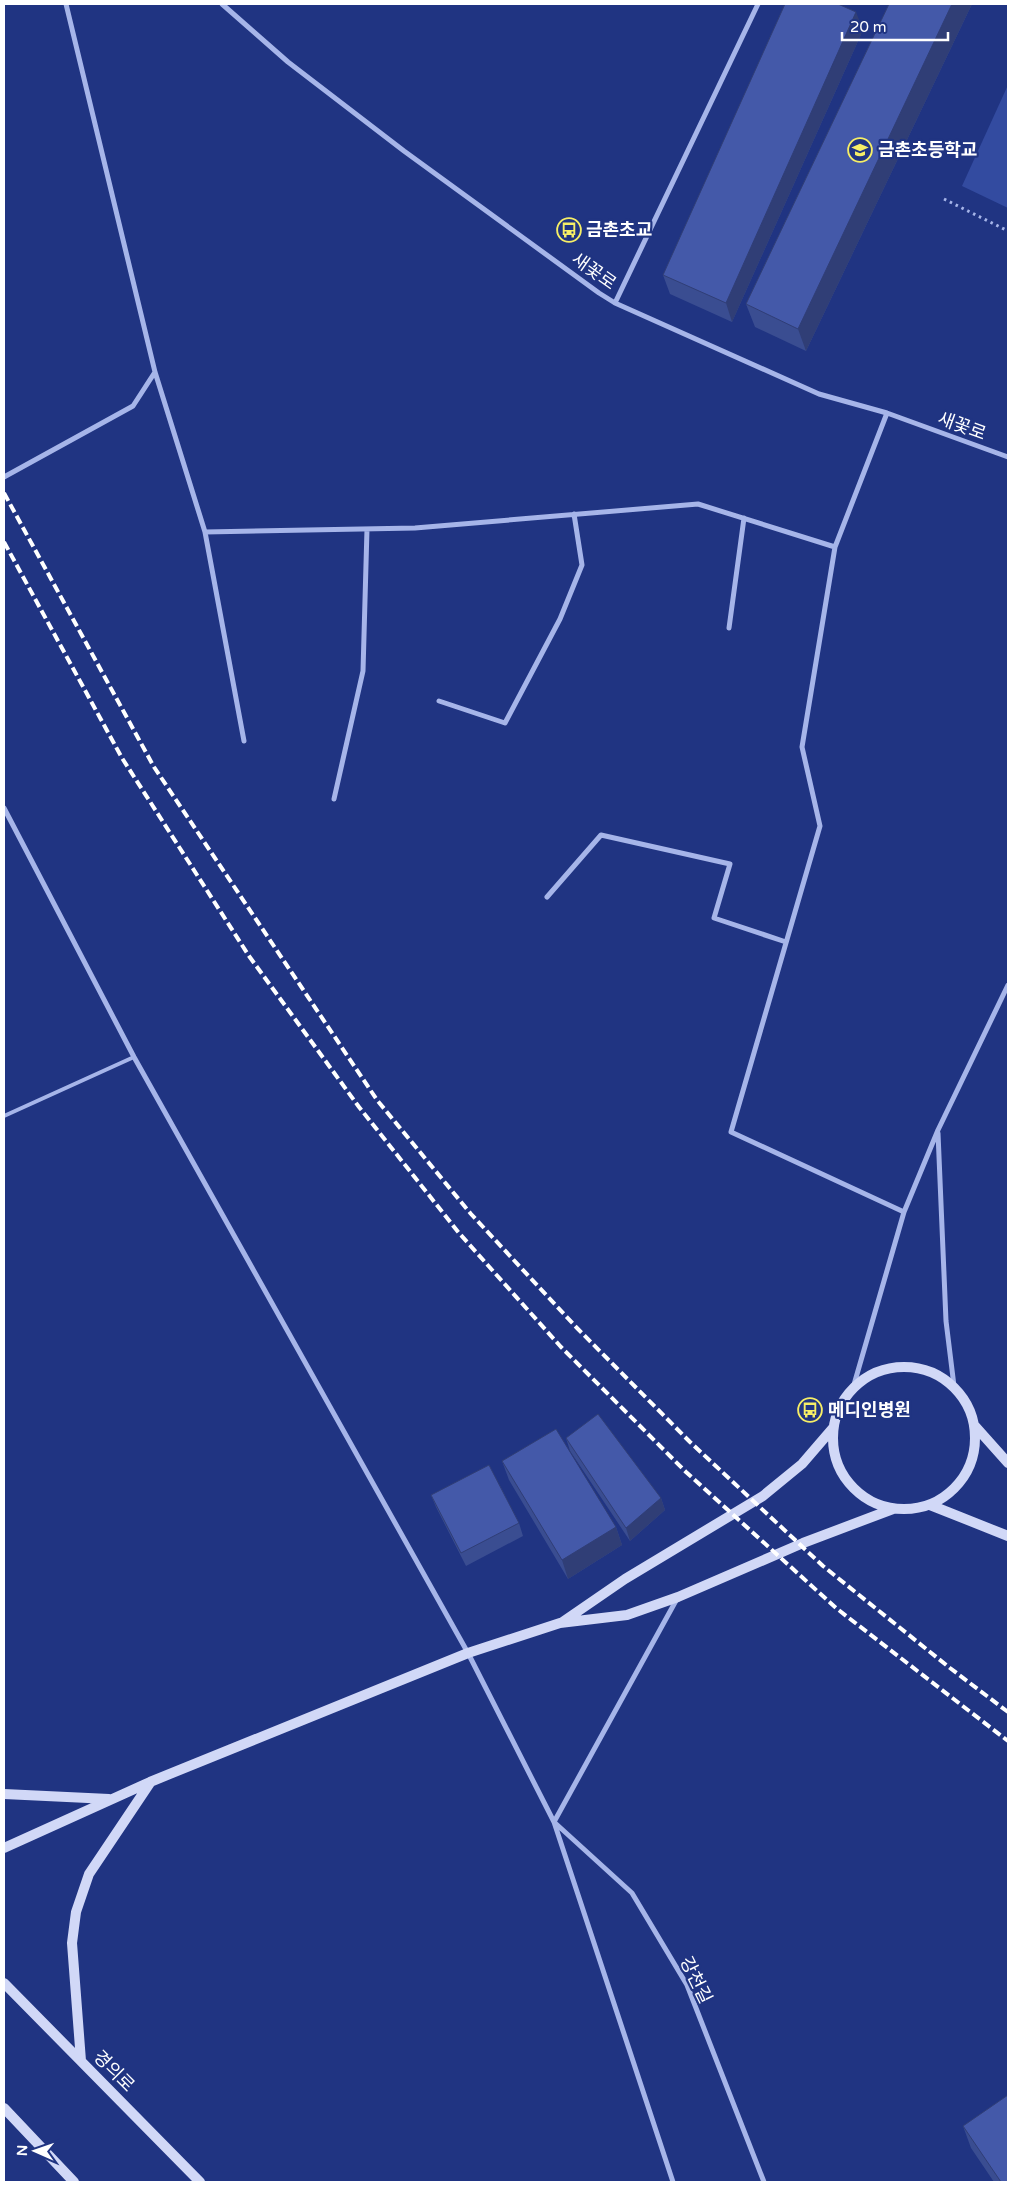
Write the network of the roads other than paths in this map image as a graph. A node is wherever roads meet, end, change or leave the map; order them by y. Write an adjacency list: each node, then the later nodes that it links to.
1 (66, 4): 5 (street)
2 (222, 4): 4 (street, 새꽃로)
3 (758, 4): 4 (street)
4 (615, 302): 6 (street, 새꽃로)
5 (155, 372): 8 (street); 12 (street)
6 (887, 413): 7 (street, 새꽃로); 13 (street)
7 (1008, 457)
8 (4, 477)
9 (574, 514): 10 (street); 11 (street); 15 (street)
10 (744, 518): 13 (street); 14 (street)
11 (366, 529): 12 (street); 17 (street)
12 (205, 532): 16 (street)
13 (835, 548): 20 (street)
14 (729, 628)
15 (439, 701)
16 (244, 741)
17 (334, 799)
18 (4, 808): 22 (street)
19 (547, 897): 20 (street)
20 (786, 942): 25 (street)
21 (1008, 984): 24 (street)
22 (134, 1057): 23 (lane); 36 (street)
23 (4, 1116)
24 (938, 1130): 25 (street); 26 (street)
25 (904, 1212): 27 (street)
26 (954, 1386): 27 (street); 28 (street)
27 (853, 1388): 29 (street)
28 (975, 1426): 30 (street); 31 (street)
29 (833, 1428): 32 (street); 35 (street)
30 (1008, 1464)
31 (930, 1505): 32 (street); 33 (street)
32 (893, 1509): 34 (street)
33 (1008, 1536)
34 (678, 1597): 35 (street); 40 (street)
35 (560, 1623): 36 (street)
36 (468, 1653): 37 (street); 40 (street)
37 (150, 1782): 39 (street); 43 (street)
38 (4, 1794): 39 (street)
39 (113, 1799): 41 (street)
40 (554, 1822): 47 (street); 48 (street, 강천길)
41 (4, 1848)
42 (4, 1983): 43 (street, 경의로)
43 (81, 2061): 46 (street, 경의로)
44 (4, 2108): 45 (street)
45 (74, 2182)
46 (200, 2182)
47 (673, 2182)
48 (764, 2182)

